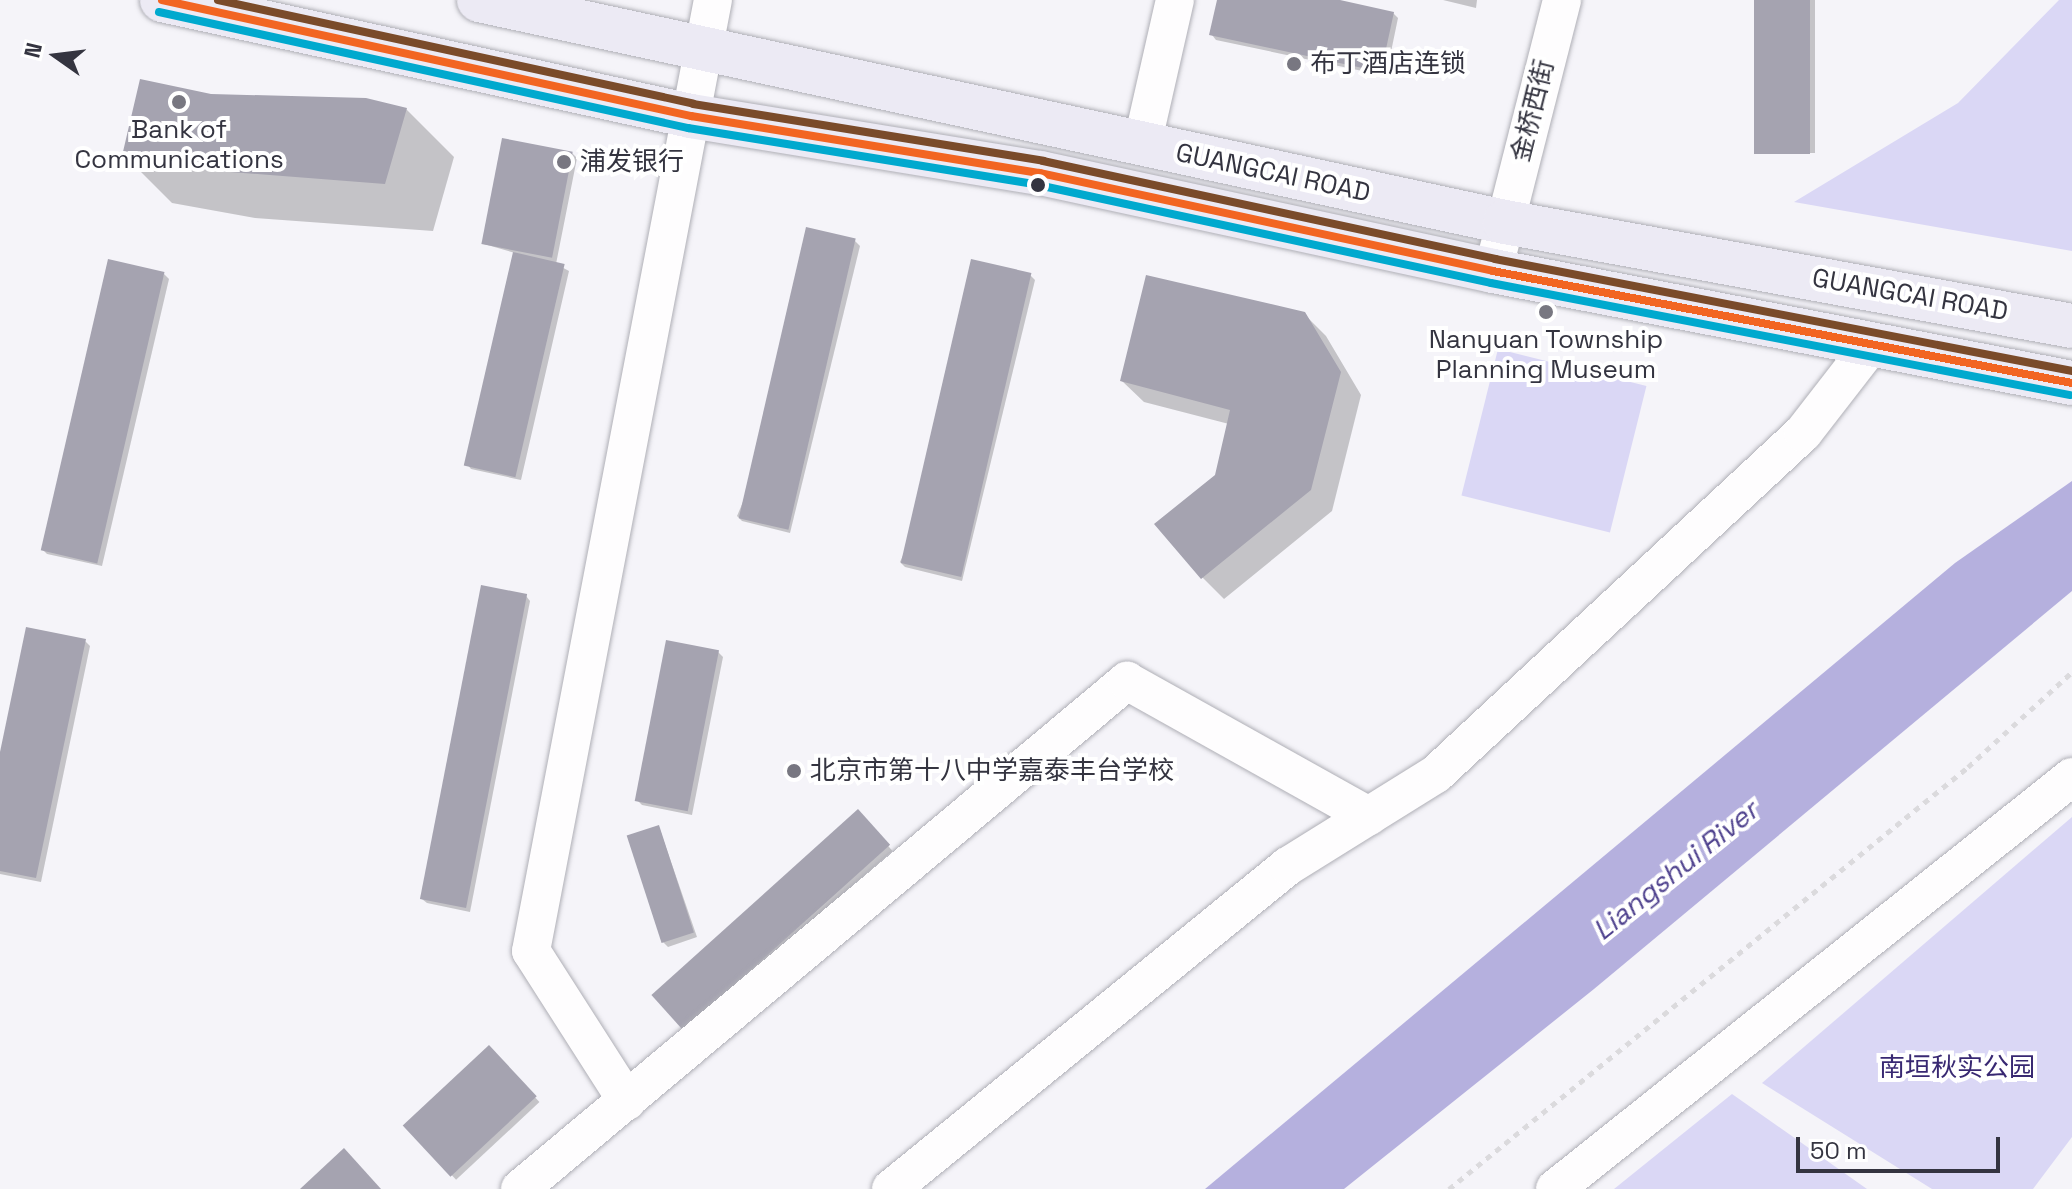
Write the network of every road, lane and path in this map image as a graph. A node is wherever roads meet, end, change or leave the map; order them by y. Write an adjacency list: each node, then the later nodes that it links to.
1 (162, 0): 7 (main road, GUANGCAI ROAD)
2 (479, 0): 6 (main road, GUANGCAI ROAD)
3 (713, 0): 6 (street)
4 (1175, 0): 8 (street)
5 (1562, 0): 9 (street, 金桥西街)
6 (704, 52): 7 (street); 8 (main road, GUANGCAI ROAD)
7 (691, 116): 10 (main road, GUANGCAI ROAD); 17 (street)
8 (1142, 145): 9 (main road, GUANGCAI ROAD)
9 (1505, 222): 10 (street, 金桥西街); 11 (main road, GUANGCAI ROAD)
10 (1493, 271): 12 (main road, GUANGCAI ROAD)
11 (2072, 326)
12 (1872, 344): 13 (main road, GUANGCAI ROAD); 16 (street)
13 (2072, 383)
14 (2072, 672): 20 (path)
15 (2072, 777): 21 (street)
16 (1369, 816): 17 (street); 19 (street)
17 (627, 1101): 18 (street)
18 (520, 1189)
19 (891, 1189)
20 (1449, 1189)
21 (1555, 1189)

